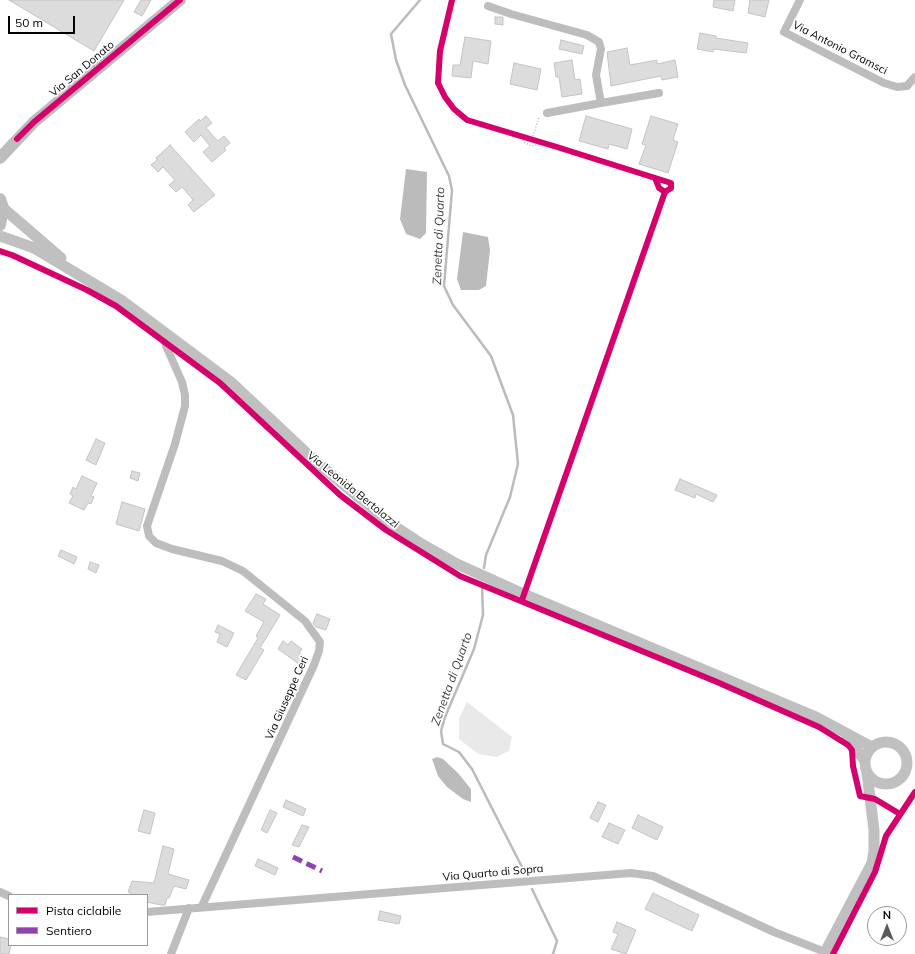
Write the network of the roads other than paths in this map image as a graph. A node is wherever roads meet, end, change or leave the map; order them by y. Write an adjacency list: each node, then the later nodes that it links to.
1 (180, 0): 8 (main road, Via San Donato)
2 (800, 0): 4 (street, Via Antonio Gramsci)
3 (488, 6): 6 (street)
4 (915, 77)
5 (659, 93): 6 (street)
6 (601, 103): 7 (street)
7 (547, 113)
8 (17, 139): 9 (main road, Via San Donato); 10 (main road, Via San Donato)
9 (0, 152)
10 (0, 158)
11 (1, 204): 12 (main road); 14 (street, Via Leonida Bertolazzi)
12 (0, 225)
13 (0, 236): 14 (street, Via Leonida Bertolazzi)
14 (78, 273): 15 (street, Via Leonida Bertolazzi)
15 (162, 330): 16 (street, Via Leonida Bertolazzi); 23 (street, Via Giuseppe Ceri)
16 (838, 728): 17 (street, Via Leonida Bertolazzi); 18 (street, Via Leonida Bertolazzi)
17 (872, 747): 18 (street); 20 (street)
18 (865, 761): 19 (street)
19 (867, 773): 21 (street); 22 (street)
20 (910, 773): 21 (street)
21 (890, 784): 22 (street)
22 (870, 806): 26 (street)
23 (202, 906): 24 (street, Via Quarto di Sopra); 26 (street, Via Quarto di Sopra)
24 (189, 908): 25 (street, Via Quarto di Sopra); 27 (street)
25 (148, 912)
26 (824, 953)
27 (171, 954)

